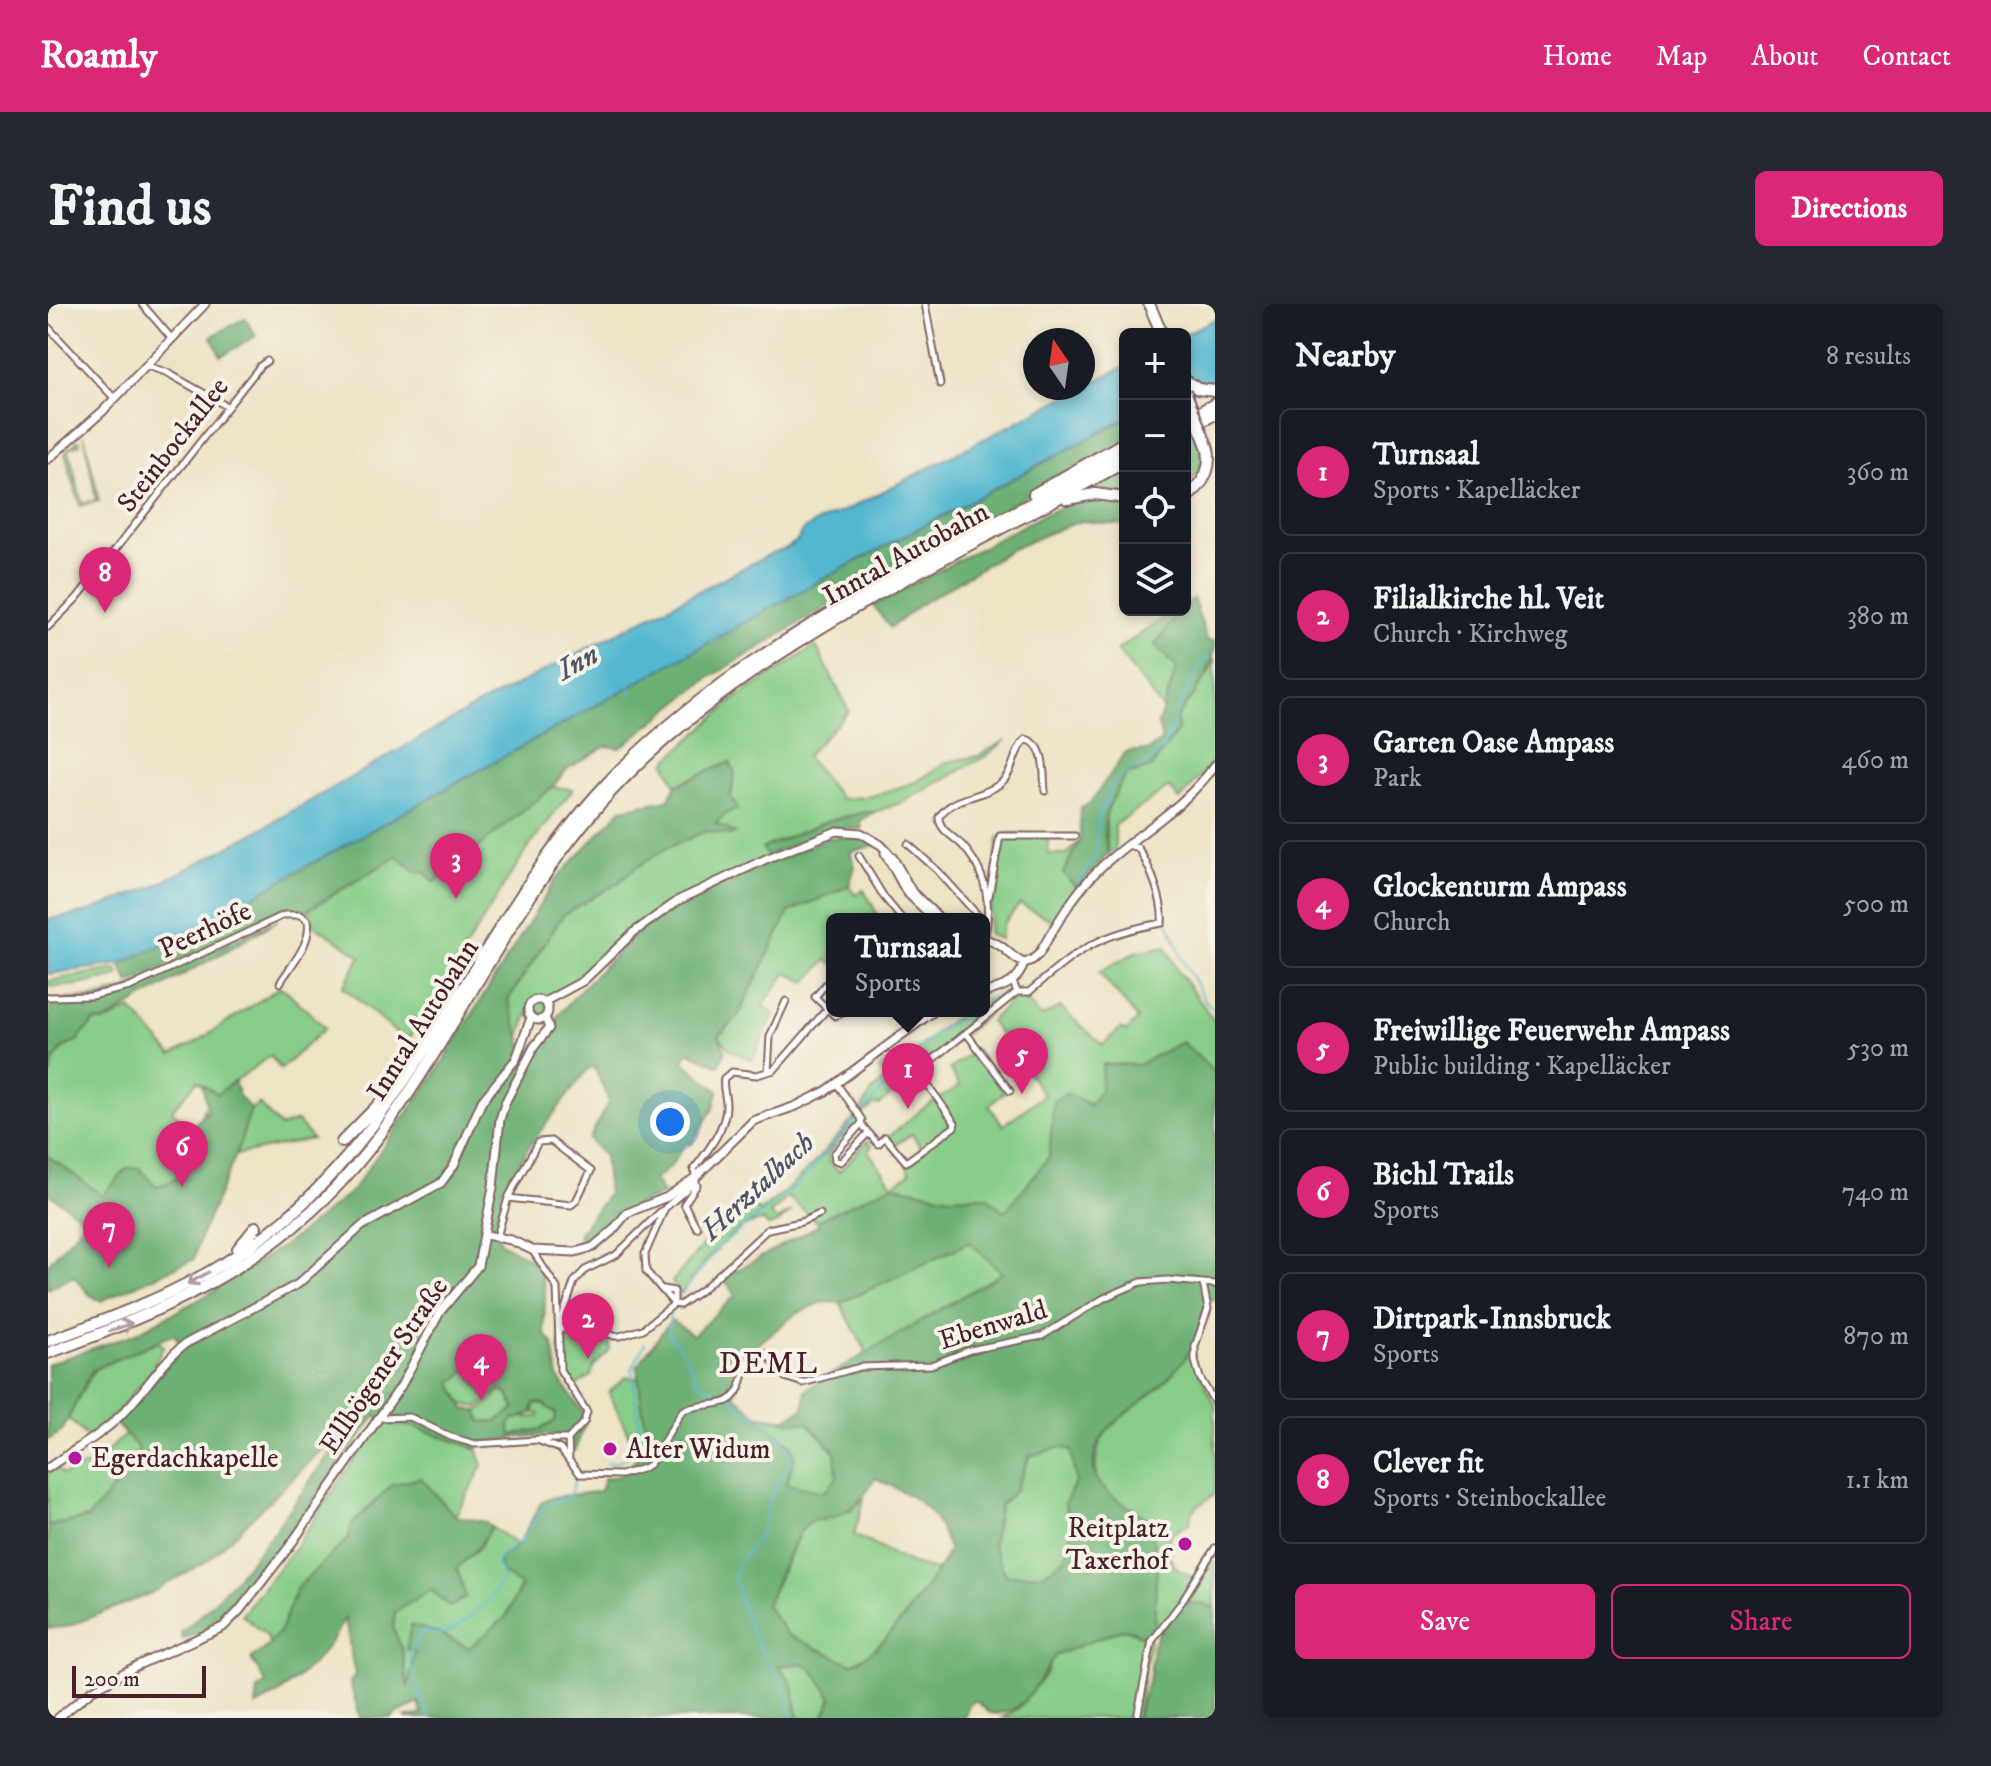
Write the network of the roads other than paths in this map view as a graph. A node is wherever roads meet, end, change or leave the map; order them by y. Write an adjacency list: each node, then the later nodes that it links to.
1 (142, 304): 7 (street)
2 (205, 304): 7 (main road)
3 (925, 304): 10 (street)
4 (1149, 304): 6 (highway)
5 (48, 327): 13 (street)
6 (1159, 328)
7 (172, 339): 9 (main road)
8 (267, 361): 16 (street, Steinbockallee)
9 (150, 363): 13 (main road); 16 (street)
10 (940, 384)
11 (1191, 384): 12 (highway)
12 (1215, 391)
13 (115, 399): 21 (main road)
14 (1189, 400): 23 (highway, bridge)
15 (1215, 404): 18 (highway)
16 (228, 407): 26 (street, Steinbockallee)
17 (1215, 414): 19 (highway)
18 (1191, 417)
19 (1191, 427)
20 (1119, 450): 28 (highway, Inntal Autobahn)
21 (48, 459)
22 (1119, 465): 25 (highway, Inntal Autobahn)
23 (1191, 487)
24 (1119, 498): 25 (highway)
25 (1049, 503): 28 (highway, Inntal Autobahn)
26 (48, 627)
27 (1215, 765): 33 (main road)
28 (619, 777): 29 (highway, Inntal Autobahn)
29 (608, 789): 60 (highway, Inntal Autobahn); 82 (highway, Inntal Autobahn, one-way to 29)
30 (1045, 791): 36 (street)
31 (1075, 836): 36 (street)
32 (908, 844): 40 (street)
33 (1128, 845): 43 (main road); 48 (street)
34 (884, 853): 38 (street)
35 (859, 856): 37 (street)
36 (989, 897): 41 (street)
37 (897, 913)
38 (927, 913)
39 (934, 913): 51 (main road)
40 (974, 913)
41 (986, 913)
42 (990, 941): 43 (main road)
43 (1024, 963): 44 (main road)
44 (1013, 982): 47 (main road); 48 (street)
45 (280, 983): 49 (street, Peerhöfe)
46 (826, 984): 52 (street)
47 (990, 991)
48 (1017, 992): 54 (street)
49 (48, 997)
50 (786, 1001): 61 (street)
51 (544, 1002): 55 (main road); 58 (main road)
52 (826, 1008)
53 (826, 1010): 61 (street)
54 (990, 1015)
55 (545, 1017): 58 (main road); 73 (main road, Ellbögener Straße)
56 (926, 1017): 62 (main road)
57 (987, 1017): 59 (street)
58 (531, 1018): 88 (main road)
59 (967, 1034): 63 (street); 65 (street)
60 (410, 1071): 66 (highway); 76 (highway, Inntal Autobahn)
61 (768, 1072): 67 (street)
62 (837, 1084): 64 (street); 67 (main road)
63 (1010, 1091)
64 (861, 1124): 65 (street); 65 (street)
65 (868, 1133)
66 (342, 1142)
67 (696, 1179): 69 (street); 72 (street); 75 (main road)
68 (508, 1198): 68 (street); 74 (street)
69 (665, 1208): 79 (street); 80 (street)
70 (820, 1214): 79 (street)
71 (256, 1227): 76 (highway)
72 (697, 1228)
73 (486, 1235): 74 (main road); 84 (main road, Ellbögener Straße)
74 (497, 1237): 75 (main road)
75 (532, 1250): 80 (street)
76 (223, 1264): 81 (highway, Inntal Autobahn, one-way to 81)
77 (1203, 1283): 78 (street, Ebenwald); 83 (street); 87 (street, Ebenwald)
78 (1215, 1284)
79 (674, 1304): 80 (street)
80 (559, 1329): 85 (street)
81 (48, 1341)
82 (48, 1353)
83 (1215, 1403)
84 (377, 1418): 86 (street); 90 (main road, Ellbögener Straße)
85 (568, 1439): 86 (street); 87 (street)
86 (537, 1440): 87 (street)
87 (569, 1462)
88 (48, 1468)
89 (1215, 1548): 91 (street)
90 (58, 1718)
91 (1137, 1718)

